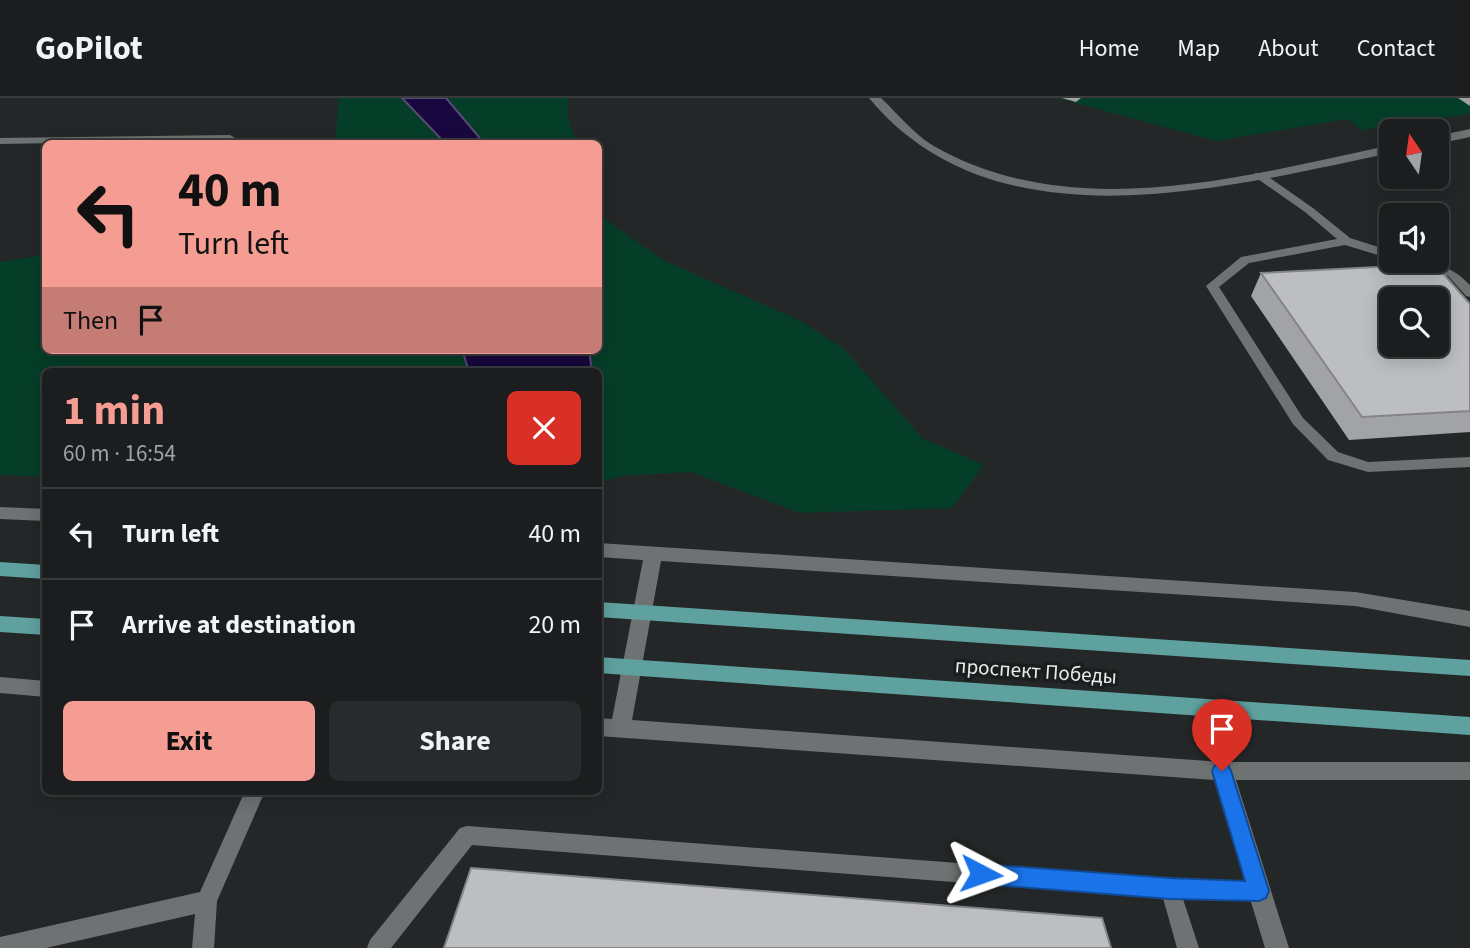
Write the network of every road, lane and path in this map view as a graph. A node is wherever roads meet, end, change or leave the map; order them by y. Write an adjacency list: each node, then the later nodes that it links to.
1 (875, 98): 9 (street)
2 (1470, 133): 3 (street)
3 (1449, 137)
4 (230, 138): 6 (lane)
5 (42, 140): 7 (lane)
6 (77, 140)
7 (0, 141)
8 (1379, 151): 9 (street)
9 (1259, 175): 10 (lane)
10 (1346, 241): 11 (lane); 14 (lane)
11 (1379, 251)
12 (1449, 272): 13 (lane)
13 (1470, 293)
14 (1470, 461)
15 (0, 513): 16 (street)
16 (42, 515)
17 (602, 550): 18 (street)
18 (653, 553): 22 (street); 31 (street)
19 (0, 569): 20 (main road)
20 (42, 572)
21 (602, 609): 26 (main road, проспект Победы)
22 (1470, 619)
23 (0, 624): 24 (main road)
24 (42, 627)
25 (602, 665): 29 (main road, проспект Победы)
26 (1470, 668)
27 (0, 685): 28 (street)
28 (42, 689)
29 (1470, 726)
30 (602, 727): 31 (street)
31 (620, 729): 32 (street)
32 (1222, 771): 33 (street); 36 (street)
33 (1470, 771)
34 (253, 795): 37 (lane)
35 (1170, 888): 36 (lane); 40 (lane); 41 (lane)
36 (1259, 891): 42 (street)
37 (207, 901): 38 (lane); 39 (lane)
38 (0, 948)
39 (203, 948)
40 (378, 948)
41 (1188, 948)
42 (1277, 948)

